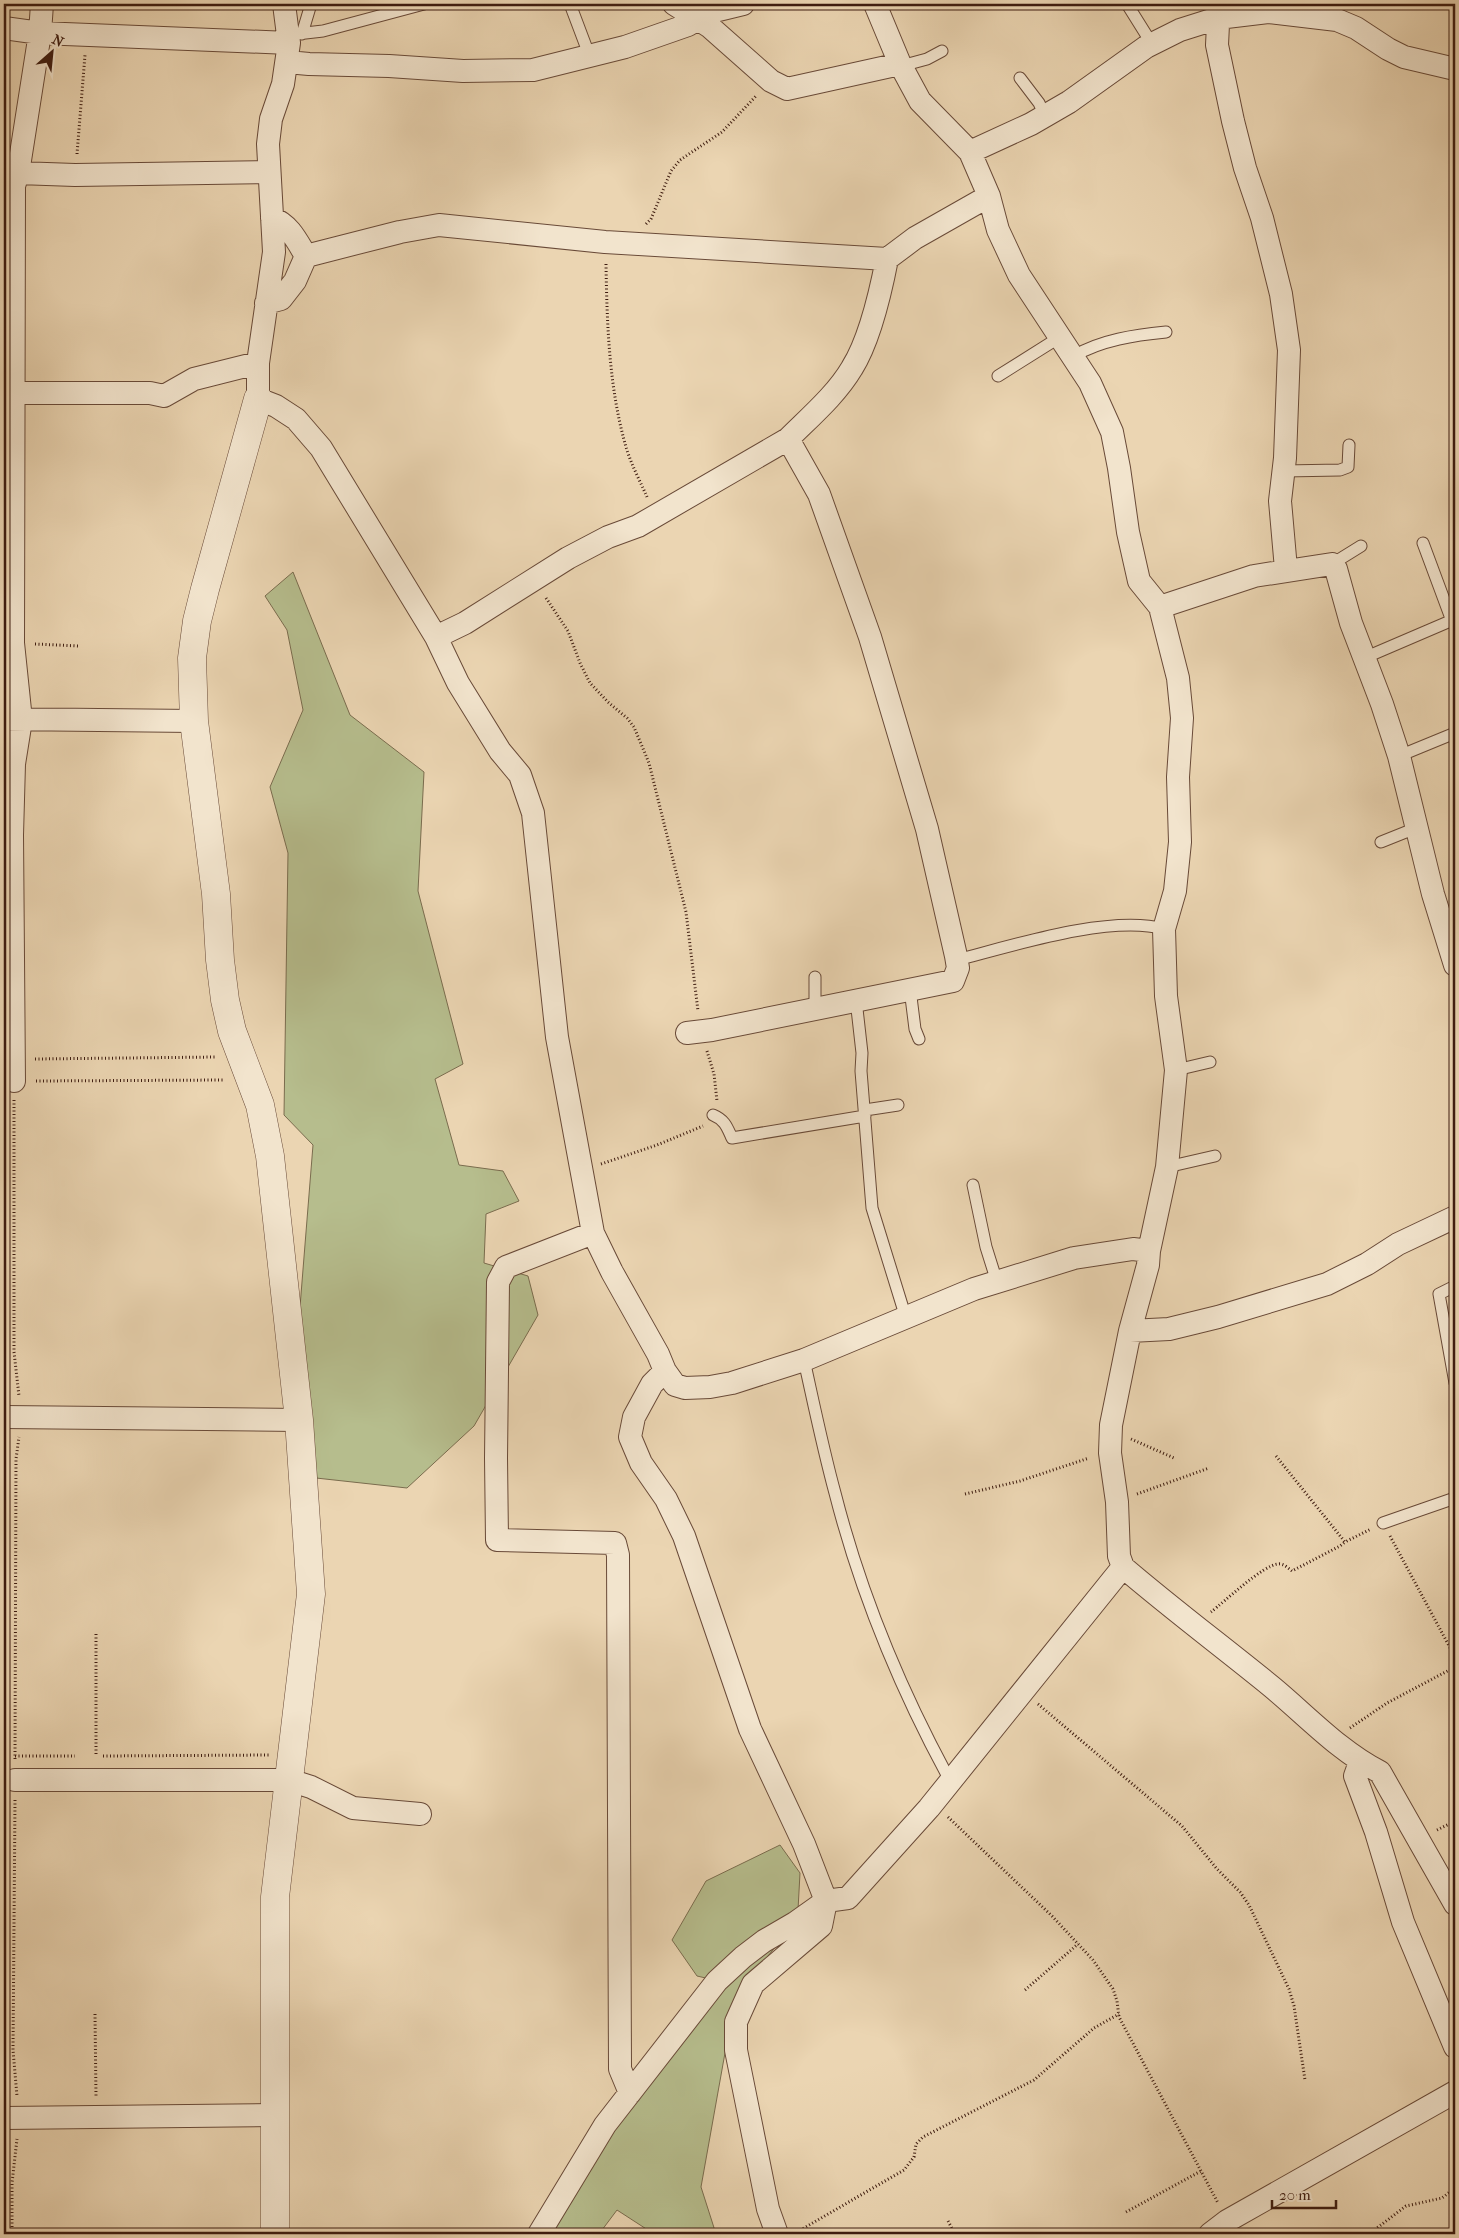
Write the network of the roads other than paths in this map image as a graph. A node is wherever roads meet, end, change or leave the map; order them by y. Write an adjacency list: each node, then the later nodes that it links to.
1 (42, 4): 14 (street)
2 (284, 4): 15 (street)
3 (311, 4): 15 (lane)
4 (424, 4): 15 (lane)
5 (570, 4): 18 (lane)
6 (674, 4): 12 (street)
7 (743, 4): 12 (street)
8 (875, 4): 19 (street)
9 (1127, 4): 16 (lane)
10 (1315, 10): 11 (street); 20 (street)
11 (1218, 11): 16 (street); 40 (street)
12 (698, 18): 18 (street); 19 (street)
13 (4, 28): 14 (street)
14 (35, 32): 15 (street); 25 (street)
15 (292, 43): 18 (street); 24 (street)
16 (1152, 44): 22 (street)
17 (942, 51): 19 (lane)
18 (590, 57)
19 (901, 65): 23 (street)
20 (1455, 70)
21 (1020, 78): 22 (lane)
22 (1044, 116): 23 (street)
23 (970, 152): 26 (street)
24 (269, 172): 25 (street); 27 (street)
25 (18, 173): 36 (street)
26 (989, 196): 29 (street); 32 (street)
27 (272, 218): 28 (street); 30 (street)
28 (306, 256): 29 (street); 30 (street)
29 (887, 259): 38 (street)
30 (266, 303): 34 (street)
31 (1166, 332): 33 (lane)
32 (1060, 337): 33 (street); 35 (lane)
33 (1074, 356): 45 (street)
34 (258, 363): 36 (street); 37 (street)
35 (998, 376)
36 (14, 393): 49 (street)
37 (258, 399): 47 (street); 50 (street)
38 (788, 439): 47 (street); 56 (street)
39 (1350, 446): 40 (lane)
40 (1284, 471): 44 (street)
41 (1423, 543): 46 (lane)
42 (1361, 546): 43 (lane)
43 (1332, 564): 44 (street); 48 (street)
44 (1286, 569): 45 (street)
45 (1160, 607): 55 (street)
46 (1454, 620): 48 (lane)
47 (436, 637): 74 (street)
48 (1364, 658): 52 (street)
49 (11, 719): 50 (street); 65 (street)
50 (194, 721): 84 (street)
51 (1455, 733): 52 (lane)
52 (1399, 756): 53 (street)
53 (1416, 828): 54 (lane); 57 (street)
54 (1381, 842)
55 (1164, 928): 56 (lane); 66 (street)
56 (957, 960): 59 (street)
57 (1455, 965)
58 (815, 977): 61 (lane)
59 (910, 989): 60 (street); 63 (lane)
60 (856, 1000): 61 (street); 68 (lane)
61 (815, 1009): 62 (street)
62 (694, 1032)
63 (919, 1039)
64 (1210, 1062): 66 (lane)
65 (14, 1070)
66 (1176, 1070): 71 (street)
67 (898, 1105): 68 (lane)
68 (865, 1113): 69 (lane); 78 (lane)
69 (713, 1116)
70 (1215, 1156): 71 (lane)
71 (1167, 1167): 75 (street)
72 (974, 1185): 76 (lane)
73 (1455, 1217): 79 (street)
74 (593, 1233): 81 (street); 96 (street)
75 (1149, 1250): 76 (street); 79 (street)
76 (997, 1282): 78 (street)
77 (1455, 1286): 82 (lane)
78 (906, 1318): 80 (street)
79 (1130, 1331): 87 (street)
80 (804, 1360): 81 (street); 90 (lane)
81 (664, 1371): 93 (street)
82 (1455, 1383)
83 (11, 1417): 84 (street)
84 (299, 1420): 89 (street)
85 (1455, 1498): 86 (lane)
86 (1383, 1523)
87 (1123, 1567): 88 (street); 90 (street)
88 (1360, 1762): 94 (street); 95 (street)
89 (291, 1768): 91 (street); 92 (street); 98 (street)
90 (953, 1778): 93 (street)
91 (15, 1780)
92 (420, 1814)
93 (826, 1901): 96 (street); 103 (street)
94 (1455, 1904)
95 (1455, 2046)
96 (630, 2092): 102 (street)
97 (1455, 2092): 100 (street)
98 (274, 2115): 99 (street); 101 (street)
99 (10, 2118)
100 (1219, 2228)
101 (275, 2234)
102 (539, 2234)
103 (777, 2234)

